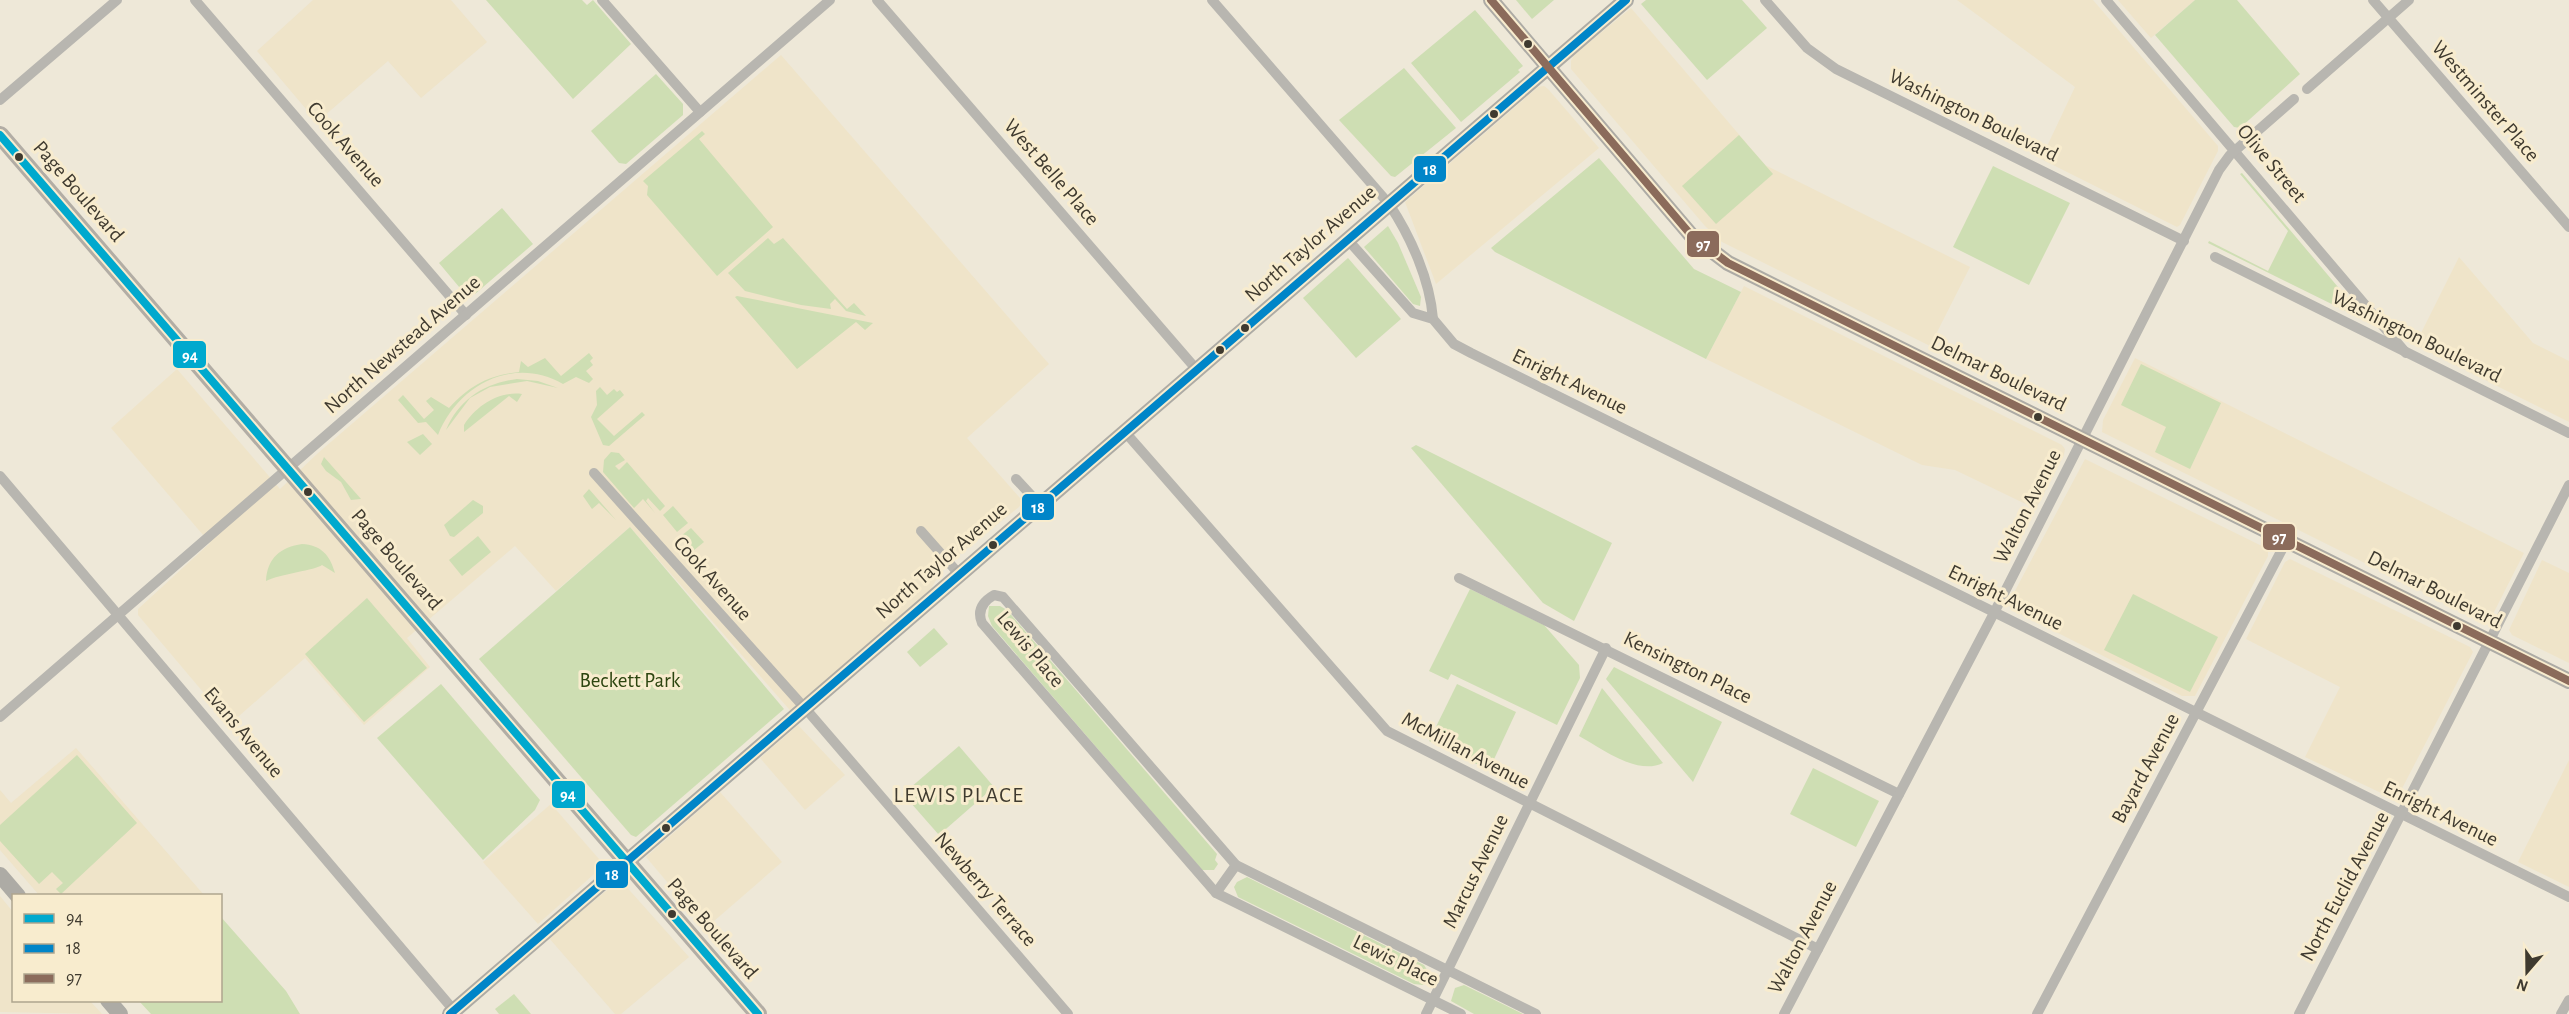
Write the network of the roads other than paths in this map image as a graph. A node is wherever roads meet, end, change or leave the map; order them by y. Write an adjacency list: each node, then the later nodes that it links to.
1 (117, 0): 17 (street)
2 (195, 0): 26 (street, Cook Avenue)
3 (602, 0): 18 (street)
4 (830, 0): 18 (street, North Newstead Avenue)
5 (877, 0): 29 (street, West Belle Place)
6 (1212, 0): 21 (street)
7 (1491, 0): 14 (street, Delmar Boulevard)
8 (1626, 0): 14 (street, North Taylor Avenue)
9 (1765, 0): 24 (street, Washington Boulevard)
10 (2106, 0): 20 (street, Olive Street)
11 (2373, 0): 13 (street, Westminster Place)
12 (2409, 0): 13 (street)
13 (2389, 18): 15 (street); 22 (street, Westminster Place)
14 (1549, 67): 21 (street, North Taylor Avenue); 32 (street, Delmar Boulevard)
15 (2307, 89)
16 (2294, 99): 20 (street, Walton Avenue)
17 (0, 100)
18 (700, 112): 26 (street, North Newstead Avenue)
19 (0, 135): 33 (main road, Page Boulevard)
20 (2235, 150): 24 (street, Walton Avenue); 28 (street, Olive Street)
21 (1389, 204): 23 (street, North Taylor Avenue); 27 (street)
22 (2569, 227)
23 (1348, 240): 27 (street, Enright Avenue); 29 (street, North Taylor Avenue)
24 (2184, 241): 32 (street, Walton Avenue)
25 (2215, 257): 28 (street, Washington Boulevard)
26 (466, 315): 33 (street, North Newstead Avenue)
27 (1433, 320): 43 (street, Enright Avenue)
28 (2406, 353): 31 (street, Washington Boulevard)
29 (1197, 370): 30 (street, North Taylor Avenue)
30 (1125, 432): 38 (street, North Taylor Avenue); 52 (street, McMillan Avenue)
31 (2569, 433)
32 (2083, 440): 40 (street, Delmar Boulevard); 43 (street, Walton Avenue)
33 (288, 468): 44 (street, North Newstead Avenue); 54 (main road, Page Boulevard)
34 (594, 473): 48 (street, Cook Avenue)
35 (0, 476): 44 (street, Evans Avenue)
36 (1016, 479): 38 (street)
37 (2569, 485): 45 (street, North Euclid Avenue)
38 (1040, 505): 41 (street, North Taylor Avenue)
39 (921, 531): 41 (street)
40 (2287, 540): 45 (street, Delmar Boulevard); 49 (street, Bayard Avenue)
41 (959, 574): 48 (street, North Taylor Avenue)
42 (1460, 578): 46 (street, Kensington Place)
43 (1994, 613): 49 (street, Enright Avenue); 51 (street, Walton Avenue)
44 (118, 615): 50 (street, North Newstead Avenue); 65 (street, Evans Avenue)
45 (2491, 642): 47 (street, Delmar Boulevard); 53 (street, North Euclid Avenue)
46 (1606, 648): 51 (street, Kensington Place); 52 (street, Marcus Avenue)
47 (2569, 681)
48 (804, 708): 54 (street, North Taylor Avenue); 68 (street, Newberry Terrace)
49 (2195, 714): 53 (street, Enright Avenue); 73 (street, Bayard Avenue)
50 (0, 717)
51 (1899, 794): 60 (street, Walton Avenue)
52 (1529, 805): 60 (street, McMillan Avenue); 61 (street, Marcus Avenue)
53 (2403, 815): 59 (street, Enright Avenue); 74 (street, North Euclid Avenue)
54 (626, 861): 65 (street, North Taylor Avenue); 67 (main road, Page Boulevard)
55 (1236, 865): 57 (street); 57 (street, Lewis Place); 61 (street, Lewis Place)
56 (0, 875): 58 (street)
57 (1216, 893): 62 (street, Lewis Place)
58 (16, 894)
59 (2569, 897)
60 (1818, 949): 72 (street, Walton Avenue)
61 (1447, 971): 62 (street, Marcus Avenue); 71 (street, Lewis Place)
62 (1433, 1000): 69 (street, Marcus Avenue); 70 (street, Lewis Place)
63 (2569, 1000): 75 (street)
64 (110, 1002): 66 (street)
65 (454, 1013)
66 (120, 1014)
67 (758, 1014)
68 (1068, 1014)
69 (1426, 1014)
70 (1461, 1014)
71 (1536, 1014)
72 (1784, 1014)
73 (2037, 1014)
74 (2299, 1014)
75 (2562, 1014)

